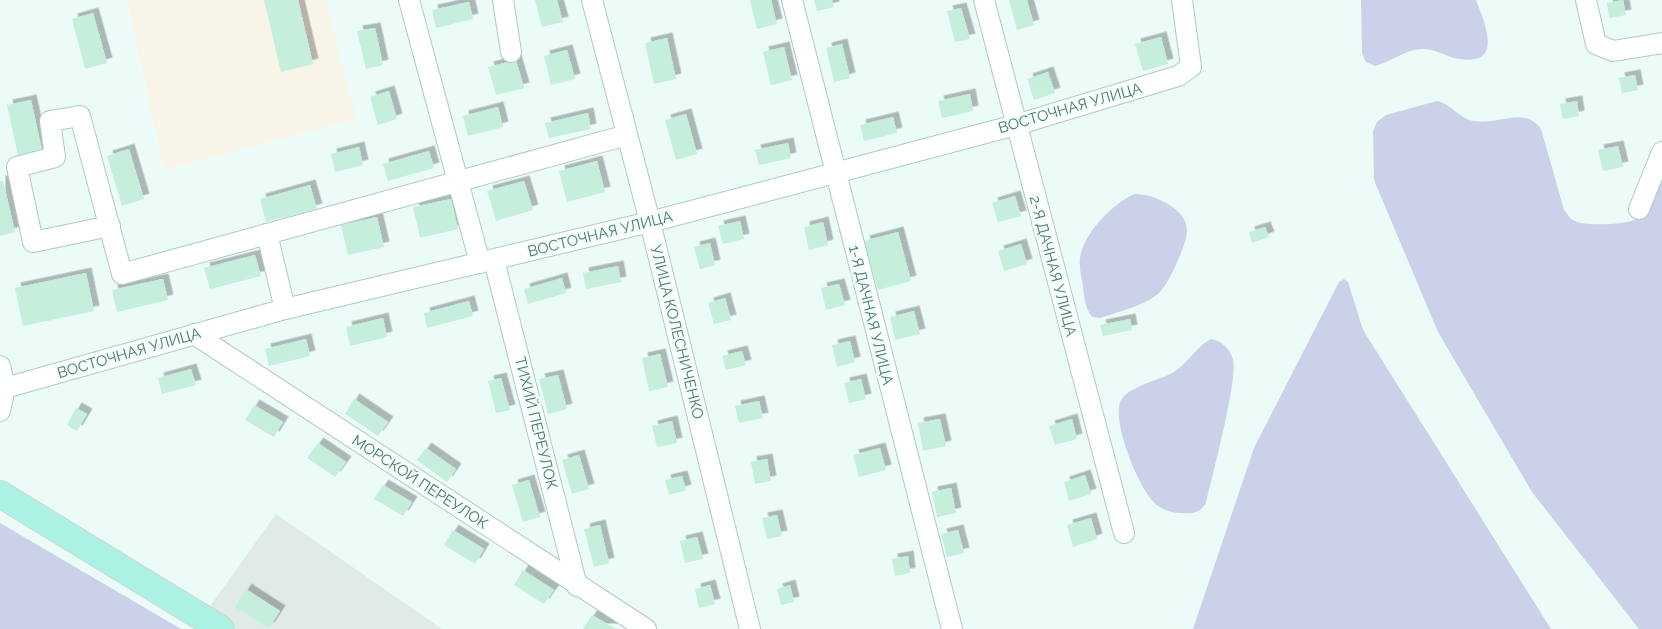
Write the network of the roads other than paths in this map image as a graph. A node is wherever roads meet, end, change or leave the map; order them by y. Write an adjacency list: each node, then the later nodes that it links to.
1 (409, 0): 14 (street, ТИХИЙ ПЕРЕУЛОК)
2 (502, 0): 9 (street)
3 (592, 0): 11 (street, УЛИЦА КОЛЕСНИЧЕНКО)
4 (792, 0): 13 (street, 1-Я ДАЧНАЯ УЛИЦА)
5 (984, 0): 10 (street, 2-Я ДАЧНАЯ УЛИЦА)
6 (1182, 0): 10 (street, ВОСТОЧНАЯ УЛИЦА)
7 (1586, 0): 8 (street)
8 (1662, 43)
9 (511, 52)
10 (1016, 125): 13 (street, ВОСТОЧНАЯ УЛИЦА); 26 (street, 2-Я ДАЧНАЯ УЛИЦА)
11 (627, 135): 14 (street); 16 (street, УЛИЦА КОЛЕСНИЧЕНКО)
12 (1662, 152): 15 (street)
13 (834, 172): 16 (street, ВОСТОЧНАЯ УЛИЦА); 31 (street, 1-Я ДАЧНАЯ УЛИЦА)
14 (458, 182): 18 (street); 19 (street, ТИХИЙ ПЕРЕУЛОК)
15 (1639, 210)
16 (650, 222): 19 (street, ВОСТОЧНАЯ УЛИЦА); 30 (street, УЛИЦА КОЛЕСНИЧЕНКО)
17 (110, 226): 17 (street); 18 (street)
18 (267, 234): 20 (street)
19 (487, 262): 20 (street, ВОСТОЧНАЯ УЛИЦА); 27 (street, ТИХИЙ ПЕРЕУЛОК)
20 (285, 309): 21 (street, ВОСТОЧНАЯ УЛИЦА)
21 (194, 334): 23 (street, ВОСТОЧНАЯ УЛИЦА); 27 (street, МОРСКОЙ ПЕРЕУЛОК)
22 (0, 366): 23 (street)
23 (5, 388): 24 (street)
24 (0, 411)
25 (0, 494): 28 (main road)
26 (1124, 532)
27 (577, 586): 29 (street, МОРСКОЙ ПЕРЕУЛОК)
28 (221, 629)
29 (646, 629)
30 (750, 629)
31 (952, 629)

